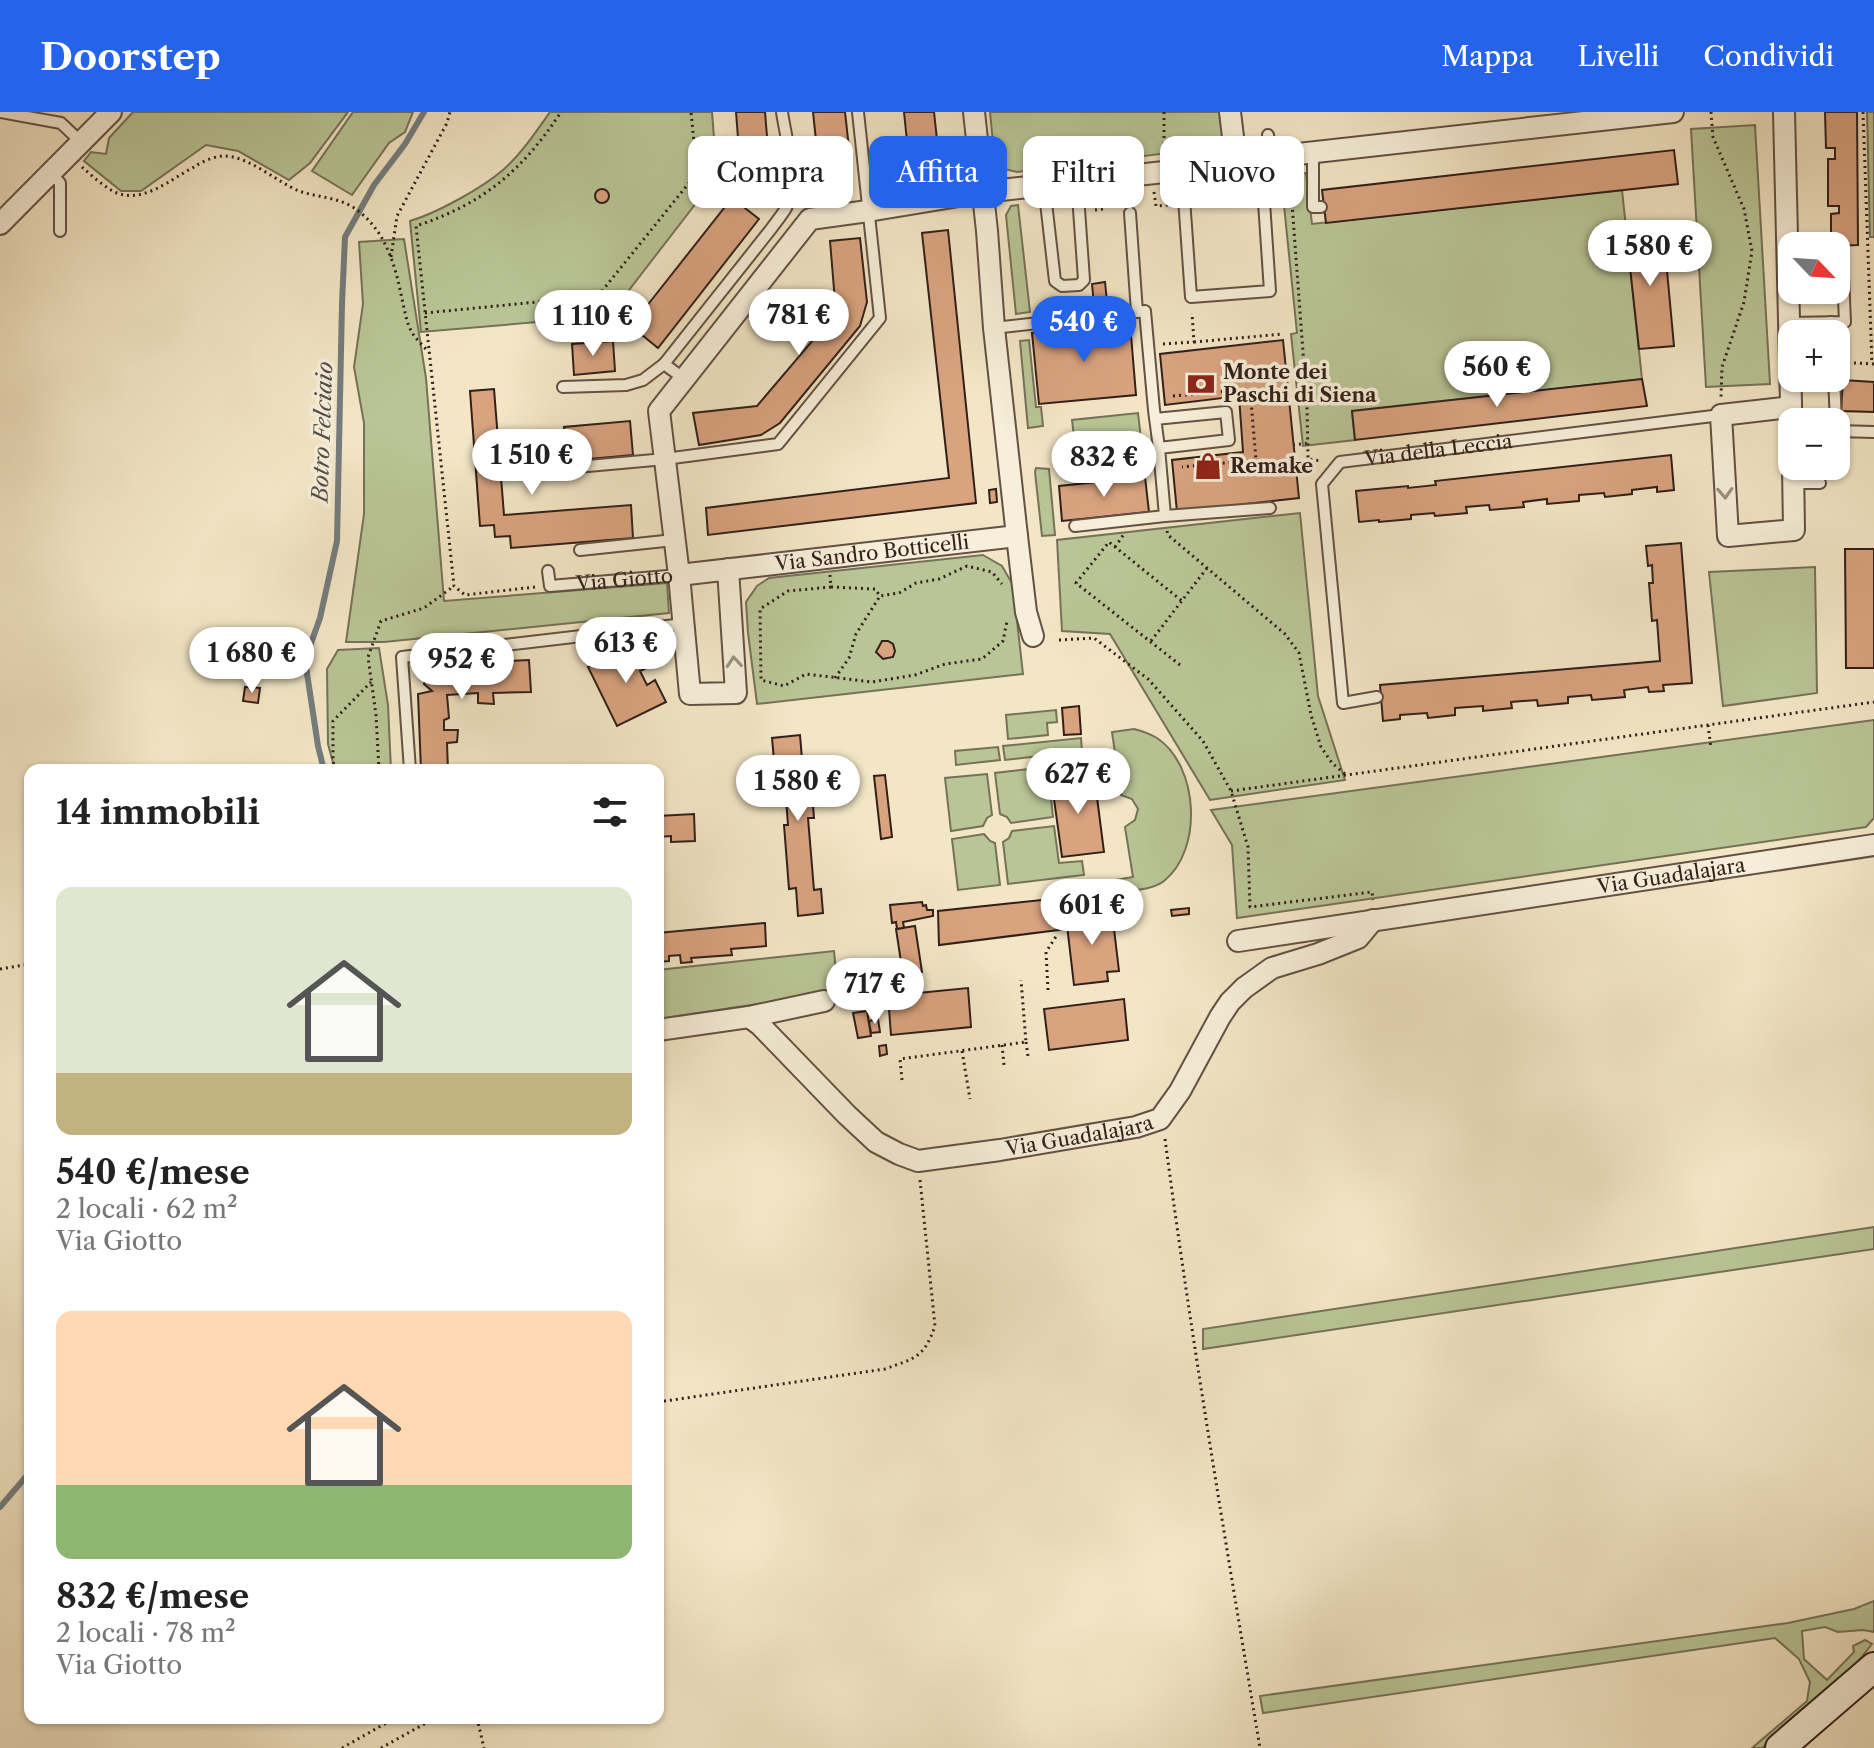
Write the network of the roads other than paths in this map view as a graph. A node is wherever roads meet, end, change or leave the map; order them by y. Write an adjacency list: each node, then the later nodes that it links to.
1 (0, 112): 11 (lane)
2 (111, 112): 11 (street)
3 (782, 112): 25 (lane)
4 (858, 112): 22 (lane)
5 (974, 112): 9 (street)
6 (1230, 112): 10 (street)
7 (1673, 112): 12 (street, Via Giotto)
8 (1784, 112): 27 (street)
9 (977, 136)
10 (1233, 136)
11 (74, 149): 14 (street)
12 (1313, 153): 13 (street, Via Giotto); 15 (lane)
13 (1304, 154)
14 (51, 173): 24 (street); 26 (lane)
15 (1321, 207)
16 (886, 208): 22 (street, Via Giotto)
17 (984, 208): 30 (street)
18 (1047, 208): 19 (lane)
19 (1079, 208)
20 (1178, 208): 21 (lane)
21 (1268, 208)
22 (868, 211): 28 (street, Via Giotto); 41 (lane)
23 (1130, 213): 29 (lane)
24 (0, 224)
25 (771, 229): 28 (lane); 31 (lane)
26 (60, 231)
27 (1788, 232)
28 (795, 237): 32 (street, Via Giotto)
29 (1137, 312): 30 (lane); 37 (lane)
30 (994, 328): 49 (street)
31 (664, 364): 32 (lane); 33 (lane)
32 (683, 378): 41 (street, Via Giotto)
33 (563, 387)
34 (1791, 392): 35 (street)
35 (1791, 407): 36 (street, Via della Leccia)
36 (1721, 415): 43 (street, one-way to 43); 59 (lane, Via della Leccia)
37 (1155, 419): 40 (lane); 40 (lane)
38 (1850, 431): 39 (lane)
39 (1874, 432)
40 (1159, 448): 47 (lane)
41 (665, 459): 42 (lane); 50 (street, Via Giotto)
42 (577, 467)
43 (1793, 480)
44 (1810, 480): 45 (lane)
45 (1820, 483)
46 (1270, 508): 47 (lane)
47 (1165, 516): 48 (lane)
48 (1075, 526)
49 (1017, 536): 52 (street, Via Sandro Botticelli); 58 (street)
50 (674, 540): 51 (lane, Via Giotto); 54 (street, Via Giotto)
51 (580, 550)
52 (728, 569): 54 (street, Via Sandro Botticelli); 57 (street, one-way to 52)
53 (548, 571): 55 (lane, Via Giotto)
54 (679, 575): 55 (lane, Via Giotto); 57 (street)
55 (550, 586): 56 (lane)
56 (538, 587)
57 (684, 624): 60 (lane)
58 (1033, 636)
59 (1377, 697)
60 (410, 764)
61 (1874, 845): 62 (street, Via Guadalajara)
62 (1373, 920): 63 (street, Via Guadalajara); 65 (street, Via Guadalajara)
63 (1238, 941)
64 (824, 1001): 65 (street)
65 (749, 1017): 66 (street)
66 (664, 1029)
67 (1874, 1667): 68 (main road)
68 (1780, 1748)

